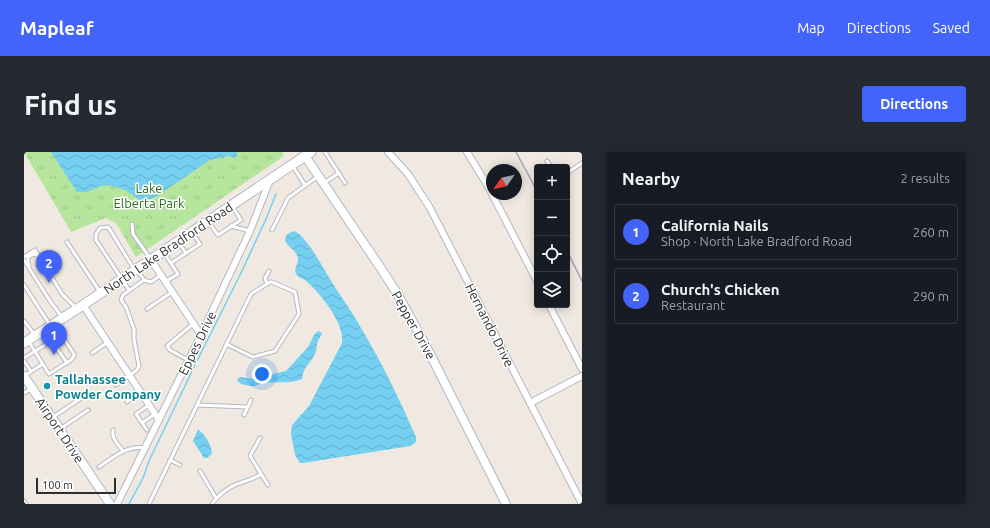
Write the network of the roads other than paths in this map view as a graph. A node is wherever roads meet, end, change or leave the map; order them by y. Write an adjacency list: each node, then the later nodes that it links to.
1 (325, 152): 10 (lane)
2 (388, 152): 78 (street, Hernando Drive)
3 (467, 152): 15 (street)
4 (308, 154): 8 (main road, North Lake Bradford Road); 11 (street, Pepper Drive)
5 (547, 161): 7 (lane)
6 (582, 163): 9 (lane)
7 (549, 164)
8 (292, 165): 12 (main road, North Lake Bradford Road); 16 (lane)
9 (570, 171)
10 (339, 173): 13 (lane); 14 (lane)
11 (319, 176): 13 (street, Pepper Drive); 16 (lane)
12 (270, 179): 18 (main road, North Lake Bradford Road); 23 (street, Eppes Drive)
13 (324, 183): 107 (street, Pepper Drive)
14 (346, 183)
15 (486, 184)
16 (305, 185): 22 (lane)
17 (495, 200): 37 (street)
18 (232, 205): 19 (main road, North Lake Bradford Road); 21 (lane)
19 (208, 221): 21 (lane); 24 (main road, North Lake Bradford Road)
20 (132, 224): 32 (lane)
21 (232, 226): 23 (lane)
22 (272, 230)
23 (250, 231): 55 (street, Eppes Drive)
24 (192, 232): 25 (main road, North Lake Bradford Road); 28 (lane)
25 (178, 241): 27 (main road, North Lake Bradford Road); 28 (lane)
26 (67, 242): 45 (lane)
27 (163, 252): 32 (main road, North Lake Bradford Road); 33 (lane)
28 (186, 253): 33 (lane)
29 (39, 256): 30 (lane); 46 (lane); 47 (lane)
30 (24, 257)
31 (24, 260): 46 (lane)
32 (150, 260): 34 (main road, North Lake Bradford Road); 36 (street)
33 (171, 263): 40 (lane)
34 (136, 270): 38 (main road, North Lake Bradford Road); 38 (lane); 39 (lane)
35 (269, 271): 41 (lane)
36 (161, 275): 39 (lane); 40 (street)
37 (534, 275)
38 (122, 279): 43 (lane); 45 (main road, North Lake Bradford Road)
39 (144, 280): 43 (lane)
40 (165, 282): 44 (street)
41 (266, 284): 60 (lane); 60 (lane)
42 (24, 285): 53 (lane)
43 (129, 290): 69 (lane)
44 (172, 292): 49 (lane); 52 (street)
45 (100, 294): 47 (main road, North Lake Bradford Road)
46 (48, 297): 50 (lane)
47 (80, 307): 50 (main road, North Lake Bradford Road); 58 (street)
48 (551, 308): 67 (street)
49 (147, 309)
50 (63, 318): 53 (main road, North Lake Bradford Road)
51 (24, 321): 56 (lane)
52 (193, 324): 55 (street); 64 (lane)
53 (53, 325): 54 (lane); 56 (main road, North Lake Bradford Road)
54 (61, 335): 57 (lane); 65 (lane)
55 (201, 335): 64 (street, Eppes Drive)
56 (30, 339): 59 (lane); 61 (lane)
57 (52, 341): 59 (lane); 65 (lane)
58 (108, 342): 62 (lane); 69 (street)
59 (48, 344): 61 (lane)
60 (226, 344): 80 (lane)
61 (35, 352): 63 (lane); 66 (lane)
62 (92, 353)
63 (24, 360): 68 (lane)
64 (188, 360): 86 (street, Eppes Drive)
65 (67, 363): 66 (lane)
66 (42, 364): 68 (lane)
67 (582, 369)
68 (26, 374): 72 (street, Airport Drive)
69 (130, 375): 71 (lane); 73 (street)
70 (582, 376): 78 (street)
71 (116, 385)
72 (32, 388): 74 (lane); 85 (street, Airport Drive)
73 (141, 392): 77 (lane); 79 (street)
74 (24, 393)
75 (80, 399): 85 (lane)
76 (251, 400): 81 (lane)
77 (127, 402)
78 (530, 402): 108 (street, Hernando Drive)
79 (149, 405): 83 (street); 87 (lane)
80 (196, 406): 81 (lane); 94 (lane)
81 (248, 407): 84 (lane)
82 (88, 410): 88 (lane)
83 (155, 414): 86 (street); 87 (lane)
84 (244, 415)
85 (52, 417): 88 (street, Airport Drive)
86 (159, 420): 92 (street, Eppes Drive)
87 (142, 423): 90 (lane)
88 (60, 429): 103 (street, Airport Drive)
89 (113, 430): 93 (lane)
90 (147, 430)
91 (260, 438): 98 (lane)
92 (146, 448): 93 (lane); 104 (street, Eppes Drive)
93 (123, 451): 96 (lane)
94 (170, 460): 95 (lane); 105 (lane)
95 (180, 465)
96 (99, 467)
97 (200, 471): 100 (lane)
98 (261, 474): 99 (lane); 100 (lane)
99 (268, 485)
100 (216, 498): 106 (lane)
101 (24, 501): 102 (lane)
102 (26, 504)
103 (110, 504)
104 (117, 504)
105 (148, 504)
106 (212, 504)
107 (506, 504)
108 (582, 504)

